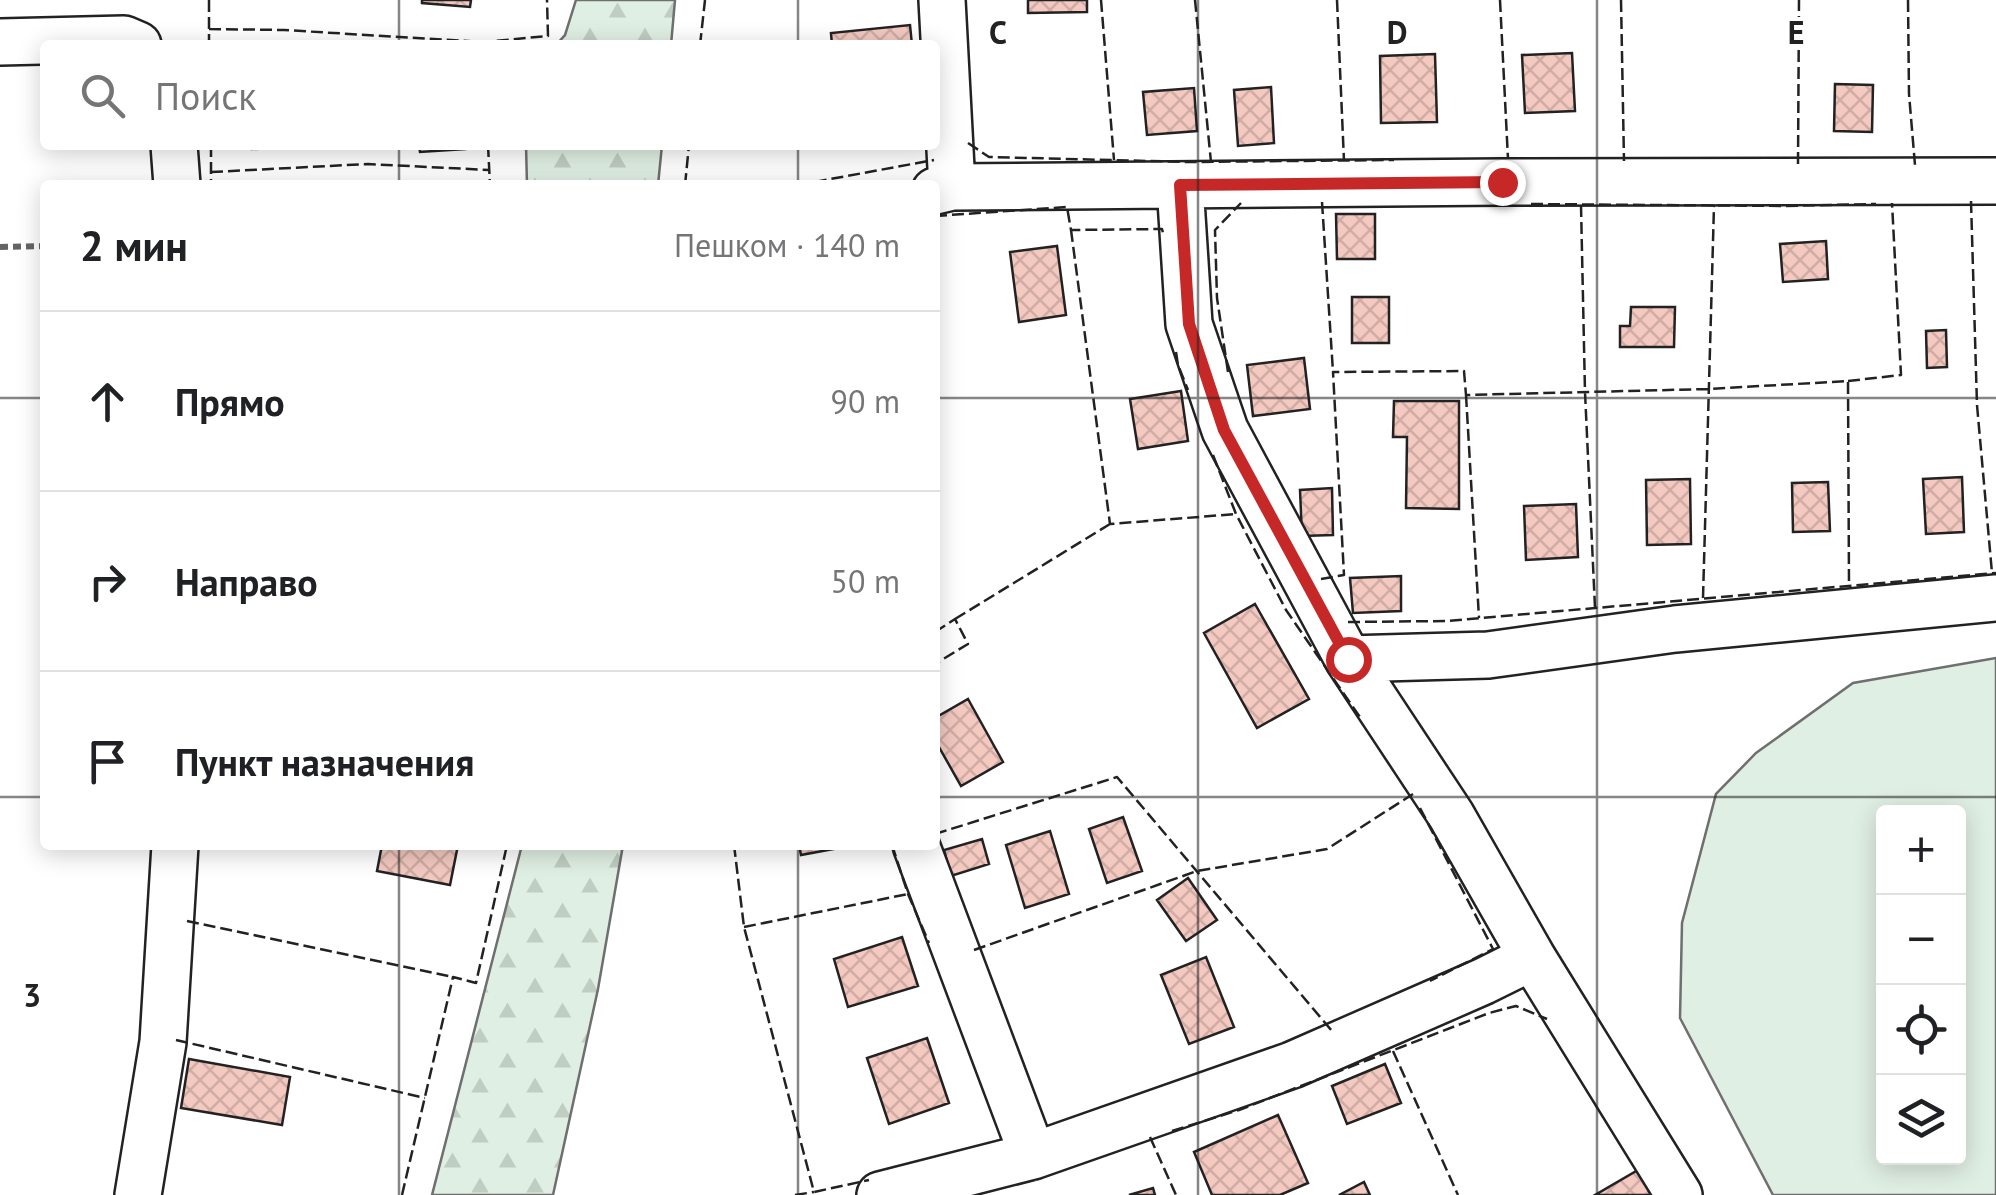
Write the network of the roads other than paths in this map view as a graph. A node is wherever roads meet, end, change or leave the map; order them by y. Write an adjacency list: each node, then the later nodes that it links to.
1 (942, 0): 10 (street)
2 (83, 40): 3 (street)
3 (126, 40)
4 (40, 41): 5 (street)
5 (0, 42)
6 (174, 150): 7 (street)
7 (177, 180)
8 (1996, 181): 9 (street)
9 (1180, 185): 10 (street); 12 (street)
10 (944, 189)
11 (1996, 598): 12 (street)
12 (1348, 659): 15 (street)
13 (174, 850): 17 (street)
14 (918, 850): 16 (street)
15 (1532, 957): 16 (street); 19 (street)
16 (1033, 1156): 18 (street)
17 (138, 1195)
18 (880, 1195)
19 (1679, 1195)

